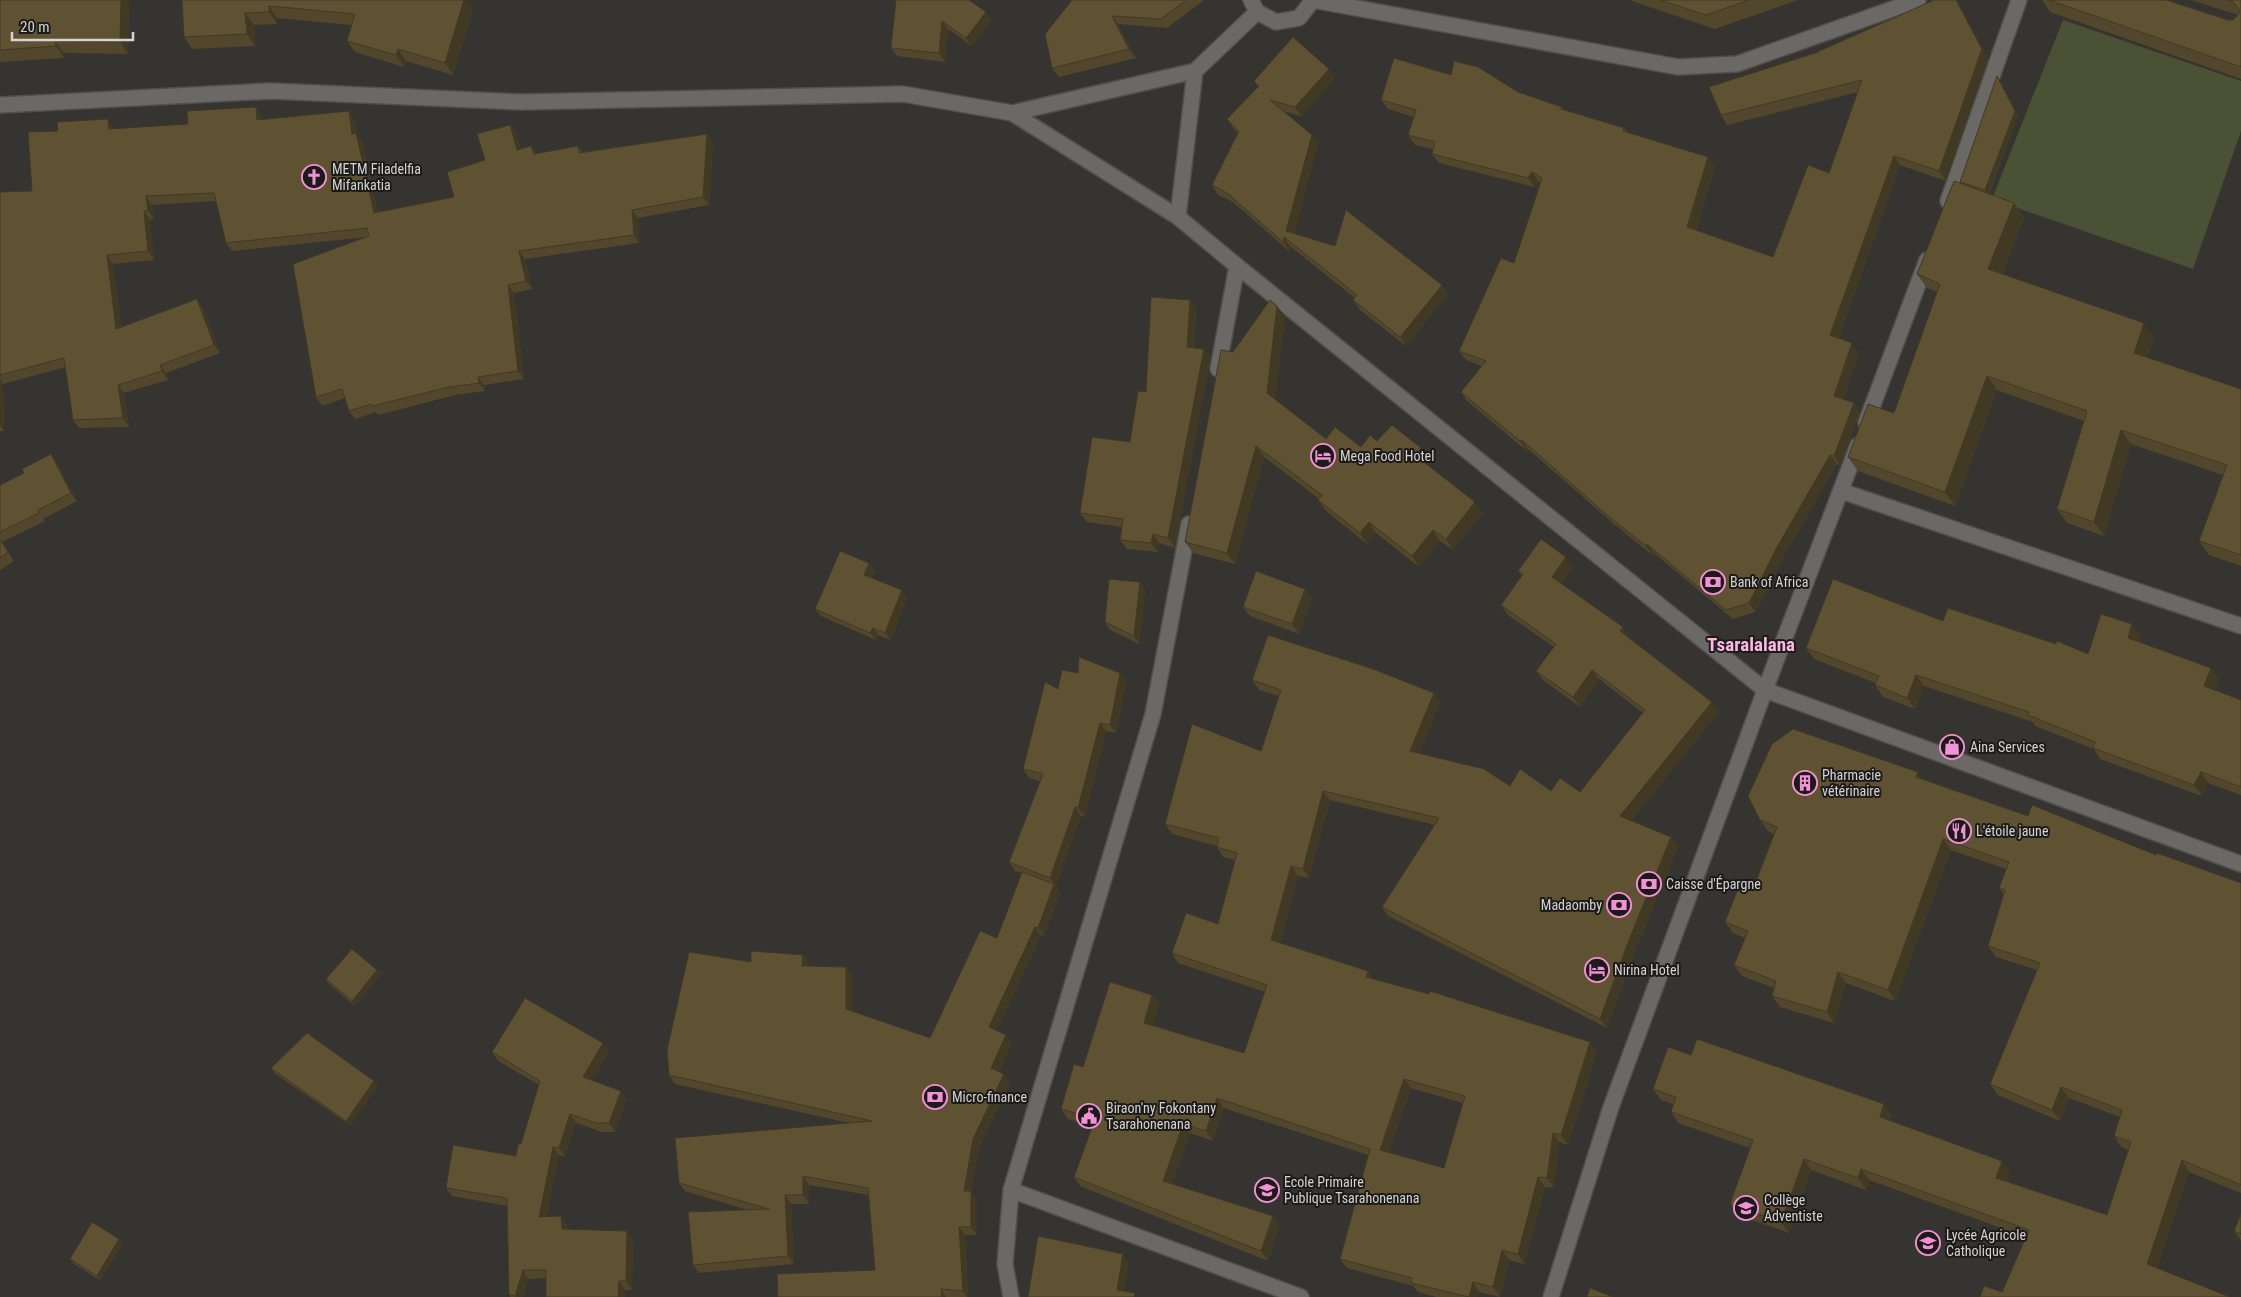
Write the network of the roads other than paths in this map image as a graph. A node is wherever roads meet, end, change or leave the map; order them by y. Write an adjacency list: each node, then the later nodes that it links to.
1 (1313, 0): 2 (street); 4 (street)
2 (1918, 0)
3 (2019, 0): 8 (street)
4 (1254, 6): 5 (street)
5 (1195, 70): 7 (street); 9 (street)
6 (0, 104): 7 (street)
7 (1012, 113): 9 (street)
8 (1943, 216)
9 (1178, 217): 11 (street)
10 (1933, 245): 13 (street)
11 (1237, 266): 12 (street); 16 (street)
12 (1215, 384)
13 (1841, 491): 15 (street); 16 (street)
14 (1192, 511): 18 (street)
15 (2241, 626)
16 (1765, 690): 17 (street); 21 (street)
17 (2241, 864)
18 (1011, 1190): 19 (street); 20 (street)
19 (1011, 1297)
20 (1301, 1297)
21 (1551, 1297)

